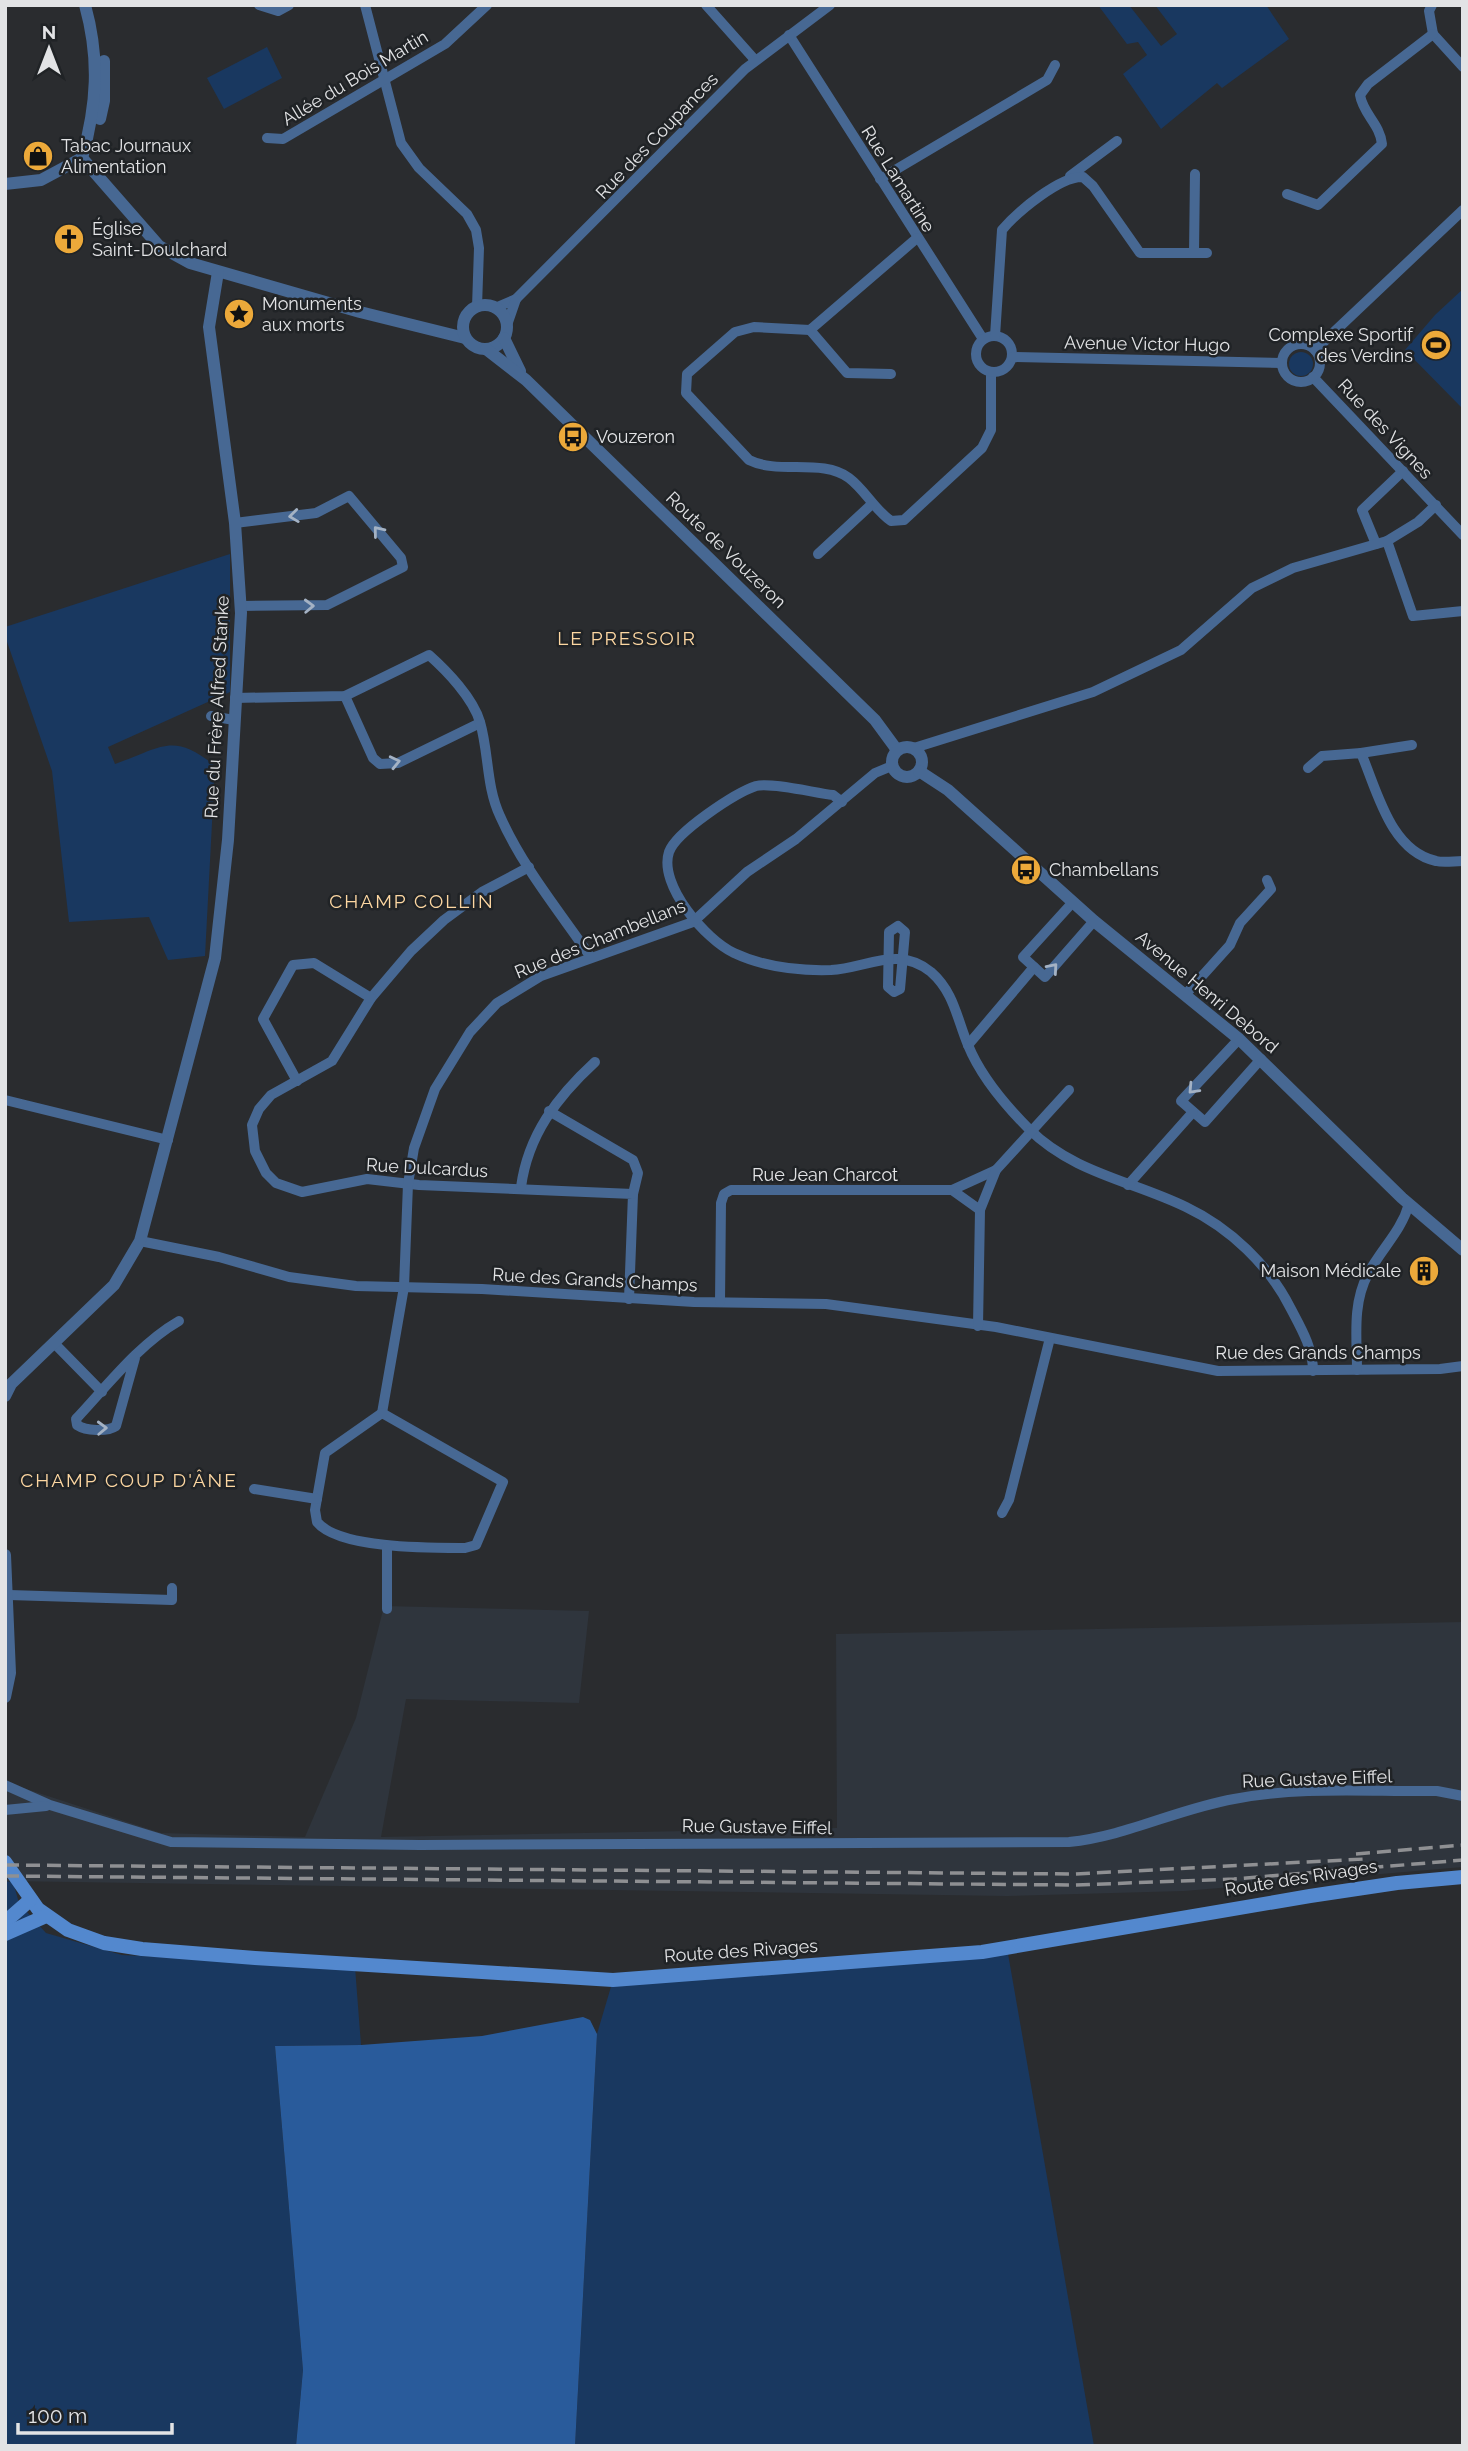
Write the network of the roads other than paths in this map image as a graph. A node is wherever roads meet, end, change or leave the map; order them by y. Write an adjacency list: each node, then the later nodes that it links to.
1 (85, 5): 13 (street)
2 (92, 5): 13 (street)
3 (259, 5): 4 (street)
4 (289, 5)
5 (365, 5): 16 (street)
6 (487, 5): 16 (street, Allée du Bois Martin)
7 (706, 5): 12 (street)
8 (830, 5): 11 (street, Rue des Coupances)
9 (1432, 5): 10 (street)
10 (1433, 34): 15 (street); 24 (street)
11 (789, 35): 12 (street, Rue des Coupances); 22 (street, Rue Lamartine)
12 (755, 60): 30 (street, Rue des Coupances)
13 (100, 61): 19 (street)
14 (1055, 65): 22 (street)
15 (1463, 67)
16 (383, 78): 17 (street, Allée du Bois Martin); 31 (street)
17 (267, 138)
18 (1117, 141): 21 (street)
19 (82, 158): 23 (street); 29 (street)
20 (1195, 174): 27 (street)
21 (1070, 177): 27 (street); 37 (street)
22 (880, 179): 26 (street, Rue Lamartine)
23 (5, 184)
24 (1287, 194)
25 (1463, 211): 41 (street)
26 (917, 238): 35 (street); 39 (street, Rue Lamartine)
27 (1194, 253): 28 (street)
28 (1207, 253)
29 (218, 272): 34 (street); 51 (street, Rue du Frère Alfred Stanke)
30 (516, 299): 32 (street, Rue des Coupances); 36 (street, Rue des Coupances)
31 (477, 307): 32 (street); 33 (street)
32 (495, 308): 36 (street)
33 (464, 321): 34 (street); 38 (street)
34 (431, 328): 38 (street)
35 (810, 330): 45 (street); 49 (street)
36 (505, 332): 40 (street); 47 (street, Route de Vouzeron)
37 (995, 336): 39 (street); 42 (street)
38 (465, 338): 40 (street)
39 (984, 339): 44 (street)
40 (486, 349): 47 (street, Route de Vouzeron)
41 (1315, 350): 43 (street); 46 (street)
42 (1012, 356): 43 (street, Avenue Victor Hugo); 44 (street)
43 (1282, 363): 46 (street)
44 (991, 373): 49 (street)
45 (891, 374)
46 (1313, 377): 48 (street, Rue des Vignes)
47 (526, 380): 64 (street, Route de Vouzeron)
48 (1403, 471): 50 (street, Rue des Vignes); 53 (street)
49 (872, 504): 54 (street)
50 (1436, 505): 52 (street, Rue des Vignes); 53 (street)
51 (236, 523): 55 (street, Rue du Frère Alfred Stanke); 55 (street, one-way to 51)
52 (1463, 535)
53 (1381, 542): 56 (street); 63 (street)
54 (818, 554)
55 (241, 606): 58 (street, Rue du Frère Alfred Stanke)
56 (1463, 611)
57 (345, 696): 58 (street); 61 (street); 61 (street, one-way to 61)
58 (236, 698): 60 (street, Rue du Frère Alfred Stanke)
59 (211, 716): 60 (street)
60 (234, 720): 92 (street, Rue du Frère Alfred Stanke)
61 (480, 723): 71 (street)
62 (1412, 745): 65 (street)
63 (914, 748): 64 (street); 68 (street)
64 (897, 750): 66 (street)
65 (1361, 753): 67 (street); 70 (street)
66 (892, 766): 68 (street); 69 (street, Rue des Chambellans)
67 (1308, 768)
68 (919, 771): 73 (street, Avenue Henri Debord)
69 (842, 802): 75 (street, Rue des Chambellans); 75 (street)
70 (1463, 862)
71 (529, 867): 76 (street); 81 (street, Rue Dulcardus)
72 (1267, 880): 80 (street)
73 (1073, 902): 74 (street, Avenue Henri Debord); 79 (street)
74 (1094, 921): 79 (street, one-way to 74); 80 (street, Avenue Henri Debord)
75 (693, 922): 76 (street, Rue des Chambellans); 77 (street)
76 (590, 956): 94 (street, Rue des Chambellans)
77 (886, 957): 78 (street); 78 (street); 78 (street)
78 (905, 958): 83 (street)
79 (1034, 967): 83 (street)
80 (1185, 995): 82 (street, Avenue Henri Debord)
81 (371, 998): 86 (street, Rue Dulcardus); 86 (street)
82 (1239, 1039): 84 (street, Avenue Henri Debord); 90 (street, one-way to 90)
83 (968, 1045): 91 (street)
84 (1261, 1059): 90 (street); 99 (street, Avenue Henri Debord)
85 (595, 1062): 89 (street)
86 (296, 1082): 94 (street, Rue Dulcardus)
87 (1069, 1090): 91 (street, Rue Jean Charcot)
88 (5, 1100): 92 (street)
89 (549, 1111): 96 (street); 98 (street)
90 (1193, 1112): 95 (street)
91 (1030, 1131): 93 (street, Rue Jean Charcot); 95 (street)
92 (168, 1140): 101 (street, Rue du Frère Alfred Stanke)
93 (996, 1170): 97 (street, Rue Jean Charcot); 100 (street, Rue Jean Charcot)
94 (408, 1184): 96 (street, Rue Dulcardus); 103 (street, Rue des Chambellans)
95 (1128, 1185): 113 (street)
96 (521, 1187): 98 (street, Rue Dulcardus)
97 (952, 1190): 100 (street); 105 (street, Rue Jean Charcot)
98 (633, 1194): 104 (street)
99 (1409, 1204): 102 (street, Avenue Henri Debord); 112 (street)
100 (980, 1210): 107 (street, Rue Jean Charcot)
101 (140, 1241): 103 (street, Rue des Grands Champs); 109 (street, Rue du Frère Alfred Stanke)
102 (1463, 1250)
103 (404, 1287): 104 (street, Rue des Grands Champs); 118 (street, Rue des Chambellans)
104 (629, 1299): 105 (street, Rue des Grands Champs)
105 (720, 1302): 107 (street, Rue des Grands Champs)
106 (179, 1321): 110 (street)
107 (978, 1326): 108 (street, Rue des Grands Champs)
108 (1050, 1338): 113 (street, Rue des Grands Champs); 121 (street)
109 (54, 1343): 116 (street); 117 (street, Rue du Frère Alfred Stanke)
110 (135, 1358): 114 (street); 115 (street)
111 (1463, 1366): 112 (street, Rue des Grands Champs)
112 (1357, 1370): 113 (street, Rue des Grands Champs)
113 (1313, 1371)
114 (118, 1376): 115 (street); 116 (street)
115 (128, 1384): 116 (street, one-way to 115)
116 (102, 1392)
117 (5, 1396)
118 (382, 1413): 120 (street); 122 (street)
119 (254, 1489): 120 (street)
120 (317, 1499): 122 (street)
121 (1002, 1513)
122 (387, 1547): 126 (street)
123 (5, 1555): 125 (street)
124 (172, 1588): 125 (street)
125 (9, 1595): 127 (street)
126 (387, 1609)
127 (5, 1697)
128 (5, 1785): 130 (street, Rue Gustave Eiffel)
129 (1463, 1796): 130 (street, Rue Gustave Eiffel)
130 (50, 1805): 131 (street, Rue Gustave Eiffel)
131 (5, 1810)
132 (5, 1862): 134 (main road, Route des Rivages)
133 (1463, 1877): 135 (main road, Route des Rivages)
134 (30, 1900): 135 (main road, Route des Rivages); 136 (main road)
135 (46, 1916): 137 (main road)
136 (5, 1922)
137 (5, 1934)

